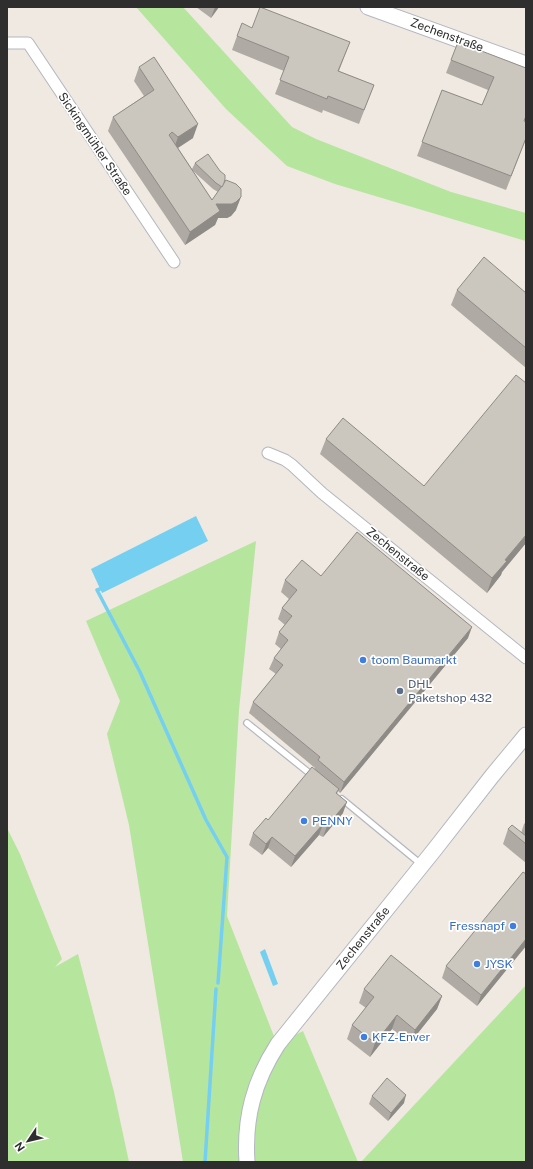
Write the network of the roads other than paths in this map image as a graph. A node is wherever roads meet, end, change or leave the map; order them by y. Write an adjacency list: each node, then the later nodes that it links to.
1 (368, 7): 3 (street, Zechenstraße)
2 (7, 43): 4 (street, Sickingmühler Straße)
3 (526, 64)
4 (174, 262)
5 (268, 453): 6 (street, Zechenstraße)
6 (526, 658)
7 (247, 723): 9 (lane)
8 (526, 735): 11 (street, Zechenstraße)
9 (320, 782)
10 (338, 796): 11 (lane)
11 (422, 865): 12 (street, Zechenstraße)
12 (247, 1162)

